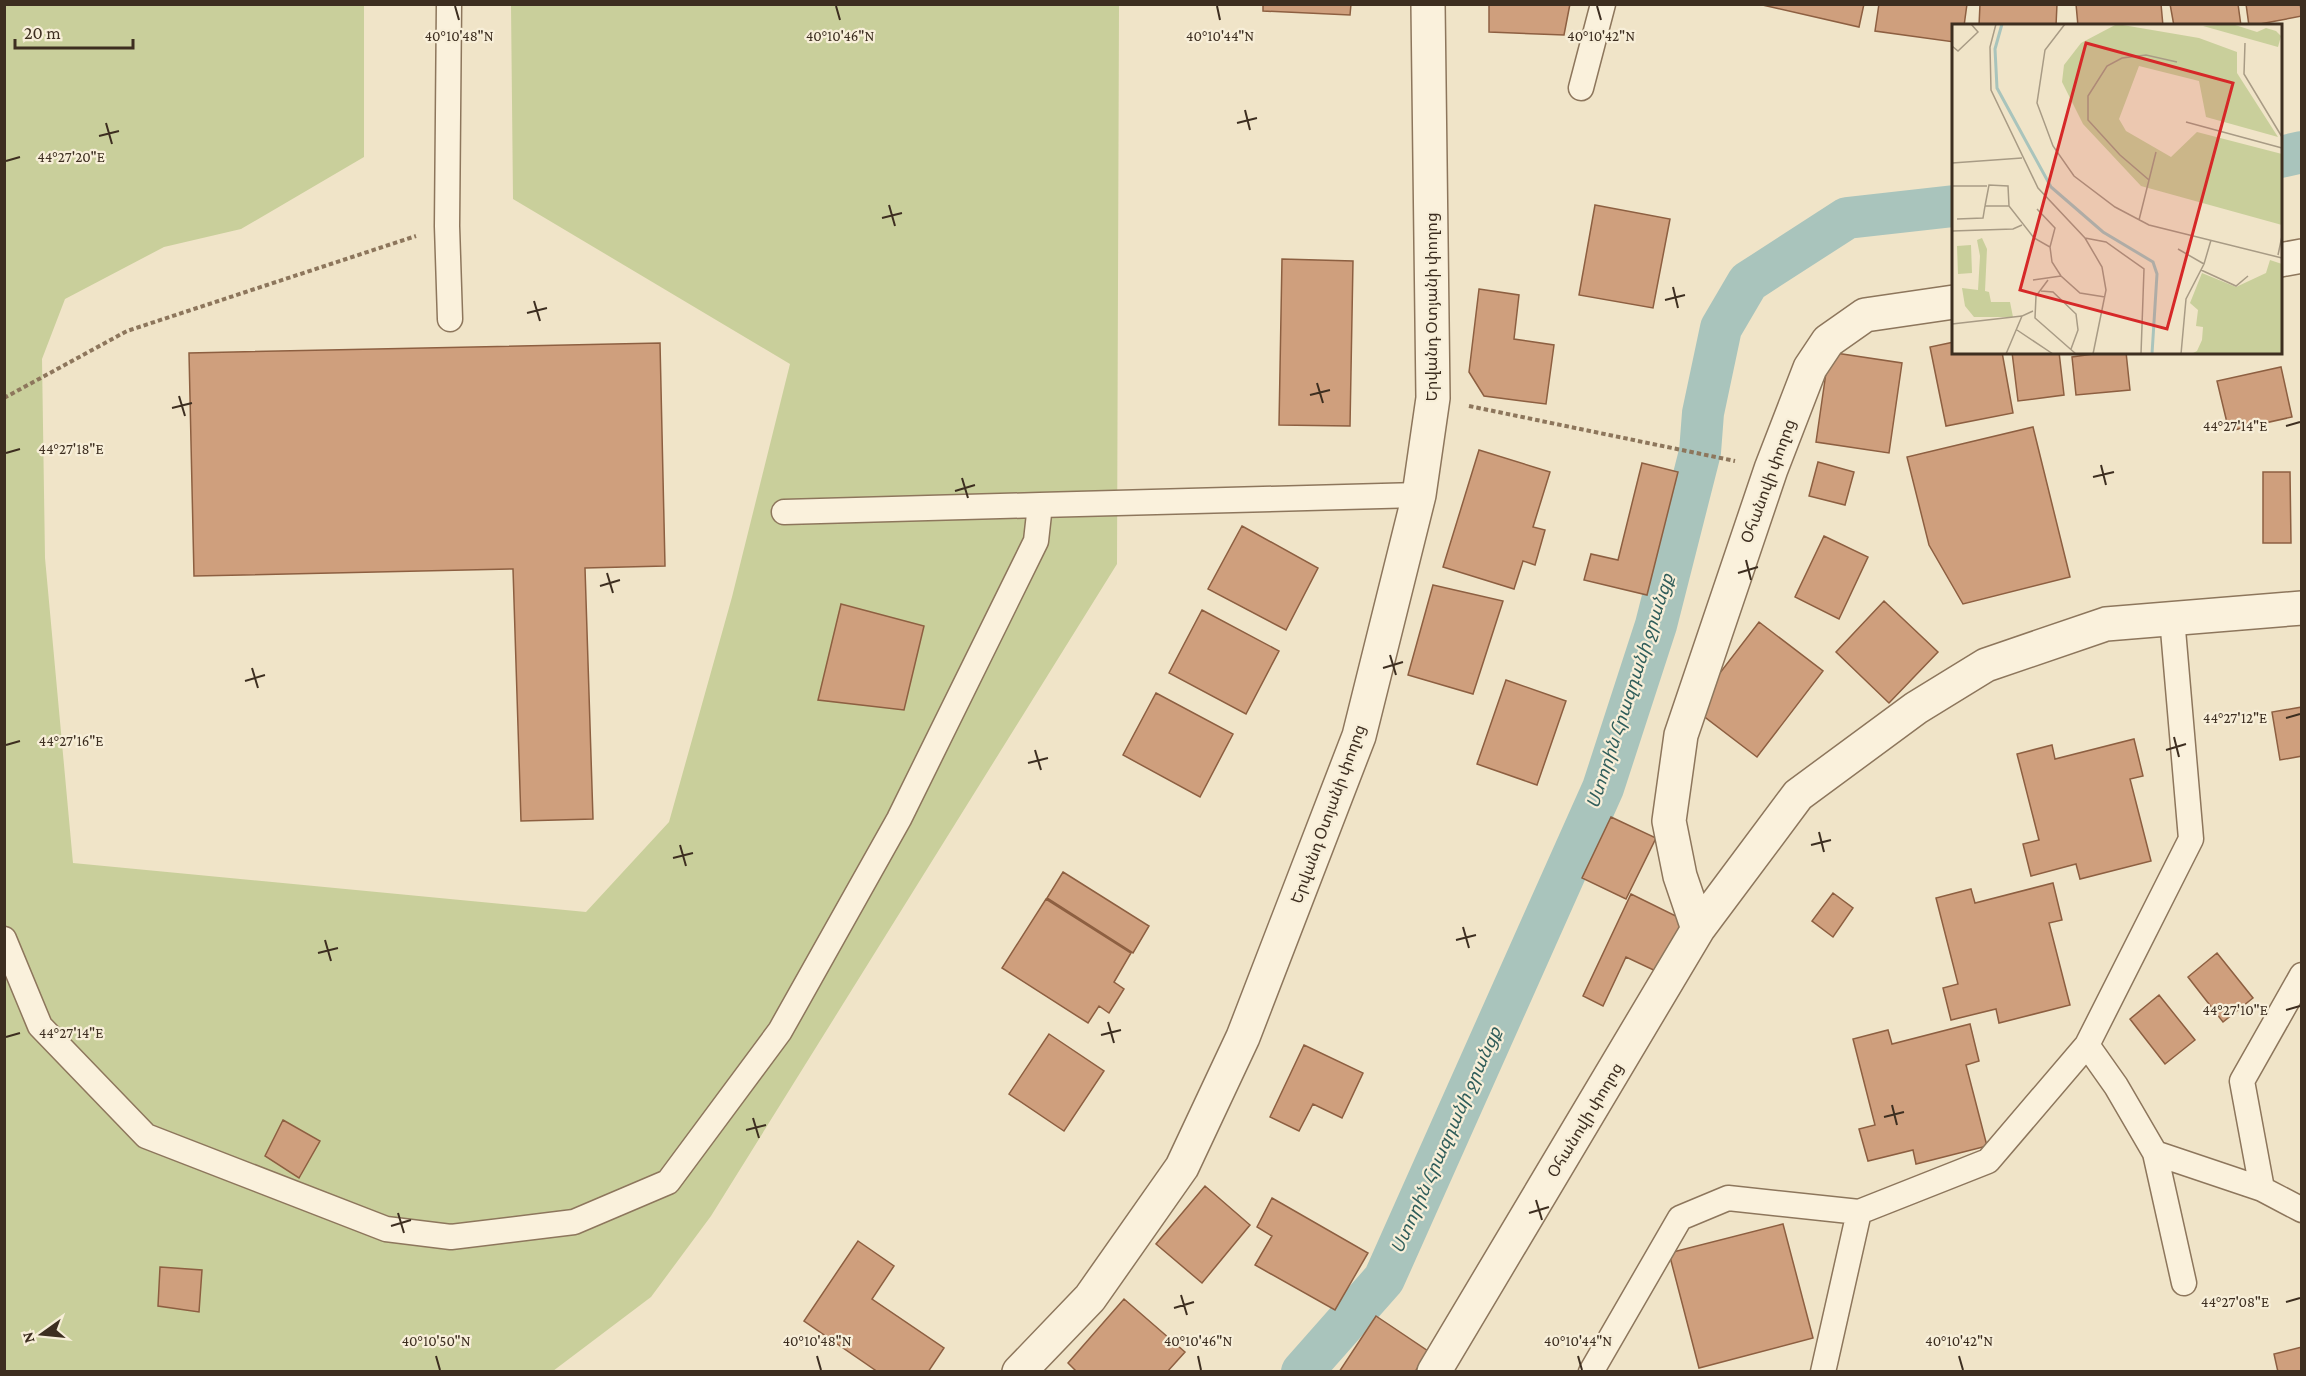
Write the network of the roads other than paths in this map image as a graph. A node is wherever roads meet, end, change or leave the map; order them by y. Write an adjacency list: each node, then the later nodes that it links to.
1 (448, 4): 8 (lane)
2 (1428, 4): 9 (street, Երվանդ Օտյանի փողոց)
3 (1603, 4): 4 (lane)
4 (1581, 88)
5 (2301, 256): 6 (street)
6 (2282, 260)
7 (1952, 302): 14 (street, Օհանովի փողոց)
8 (450, 319)
9 (1419, 495): 10 (lane); 23 (street, Երվանդ Օտյանի փողոց)
10 (1040, 505): 11 (lane); 15 (lane)
11 (784, 512)
12 (2301, 608): 13 (street, Օհանովի փողոց)
13 (2172, 618): 14 (street, Օհանովի փողոց); 17 (lane)
14 (1698, 929): 24 (street, Օհանովի փողոց)
15 (4, 939)
16 (2301, 975): 19 (lane)
17 (2087, 1045): 18 (lane); 21 (lane)
18 (2155, 1153): 19 (lane); 22 (lane)
19 (2262, 1190): 20 (lane)
20 (2301, 1210)
21 (1859, 1212): 25 (lane); 26 (lane)
22 (2184, 1283)
23 (1019, 1371)
24 (1434, 1371)
25 (1591, 1371)
26 (1823, 1371)

